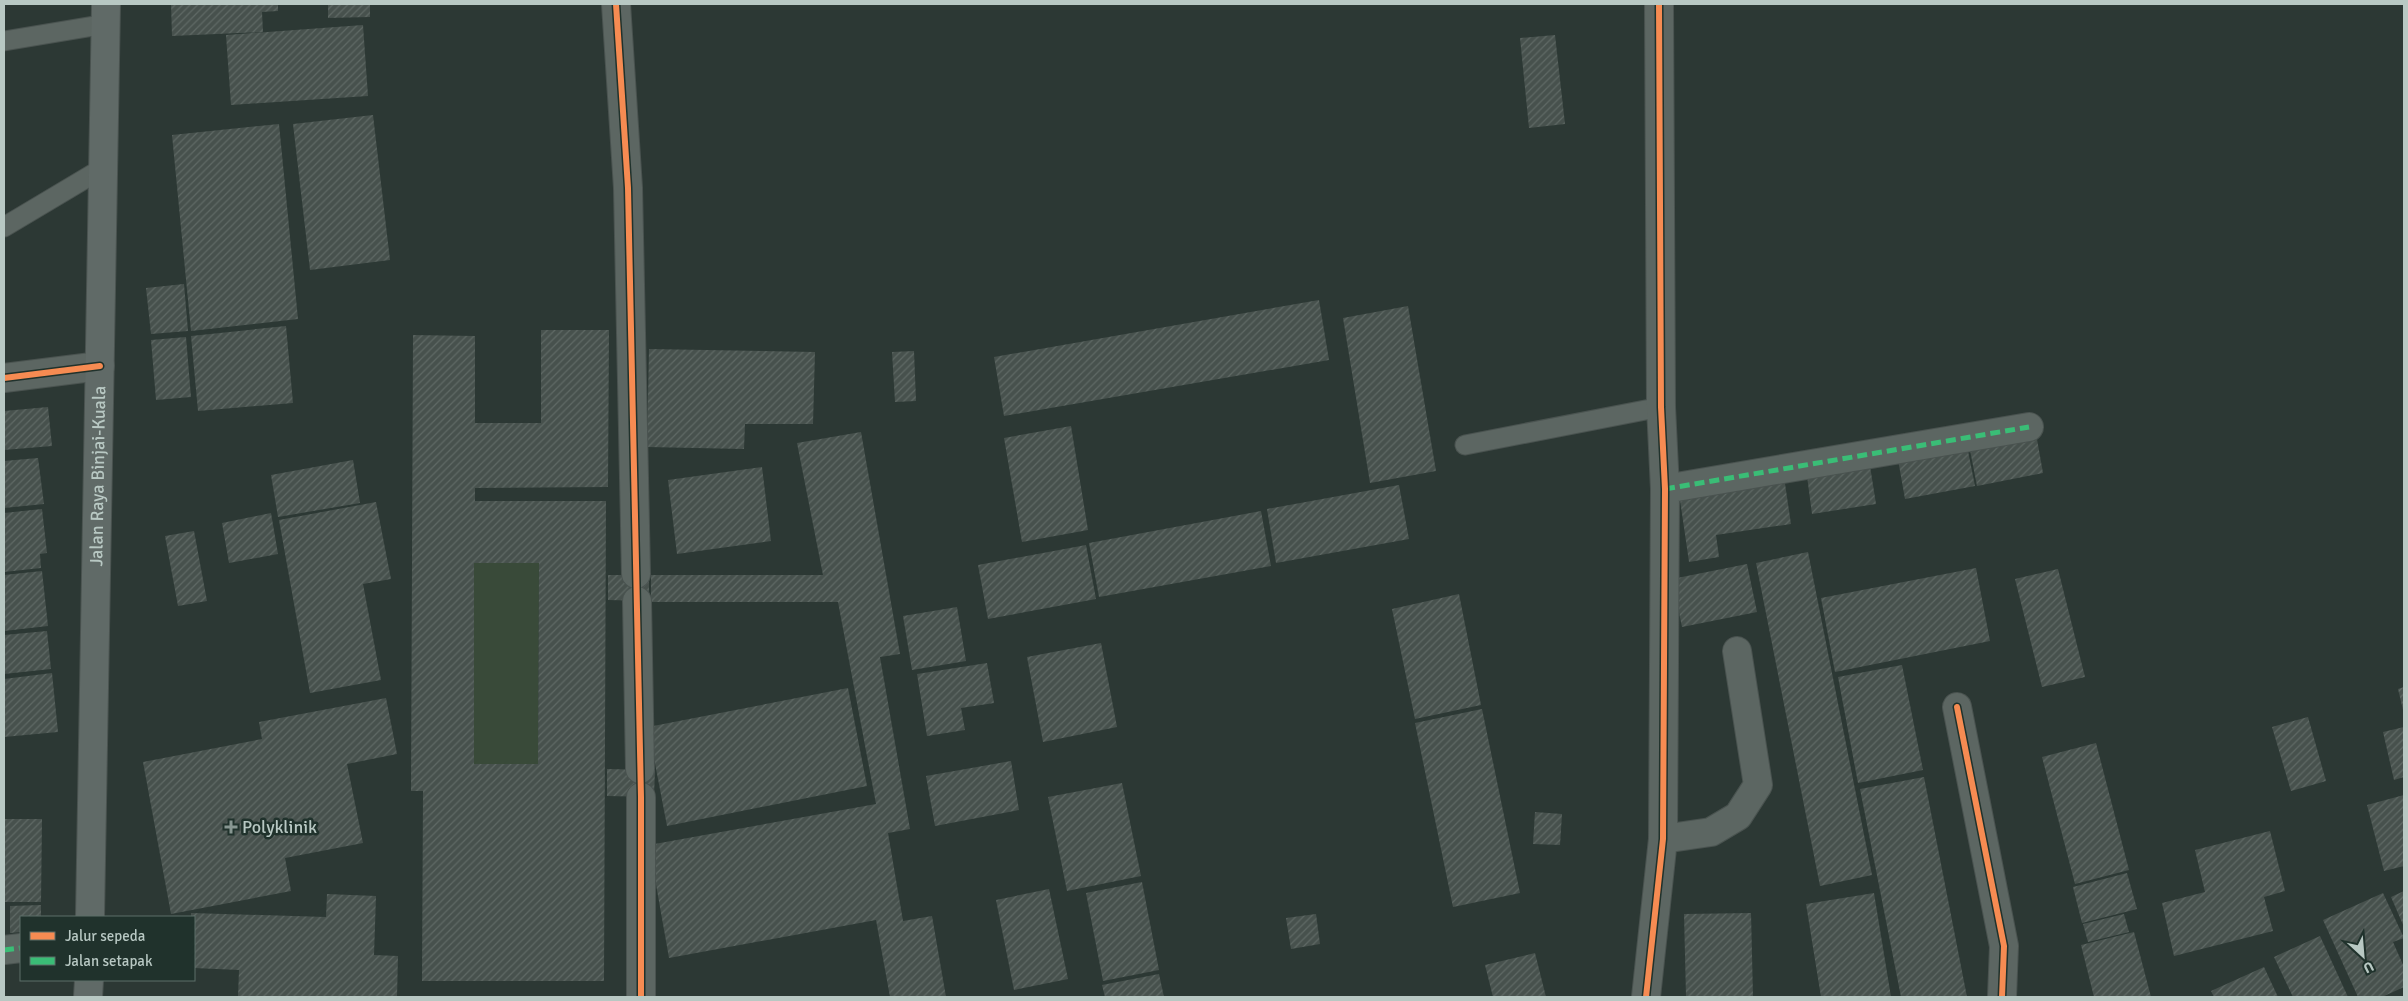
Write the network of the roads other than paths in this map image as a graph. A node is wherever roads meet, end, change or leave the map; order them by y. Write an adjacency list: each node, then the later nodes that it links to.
1 (616, 4): 15 (street)
2 (1659, 4): 9 (street)
3 (106, 14): 4 (lane); 5 (main road, Jalan Raya Binjai-Kuala)
4 (4, 41)
5 (103, 168): 6 (lane); 7 (main road, Jalan Raya Binjai-Kuala)
6 (4, 227)
7 (100, 366): 8 (street); 18 (main road, Jalan Raya Binjai-Kuala)
8 (4, 378)
9 (1661, 407): 11 (lane); 12 (street)
10 (2029, 427): 12 (street)
11 (1465, 445)
12 (1665, 490): 17 (street)
13 (1737, 651): 17 (street)
14 (1957, 707): 25 (street)
15 (640, 769)
16 (641, 797): 23 (street)
17 (1662, 839): 24 (street)
18 (90, 916)
19 (20, 948): 20 (street)
20 (4, 950)
21 (89, 981): 22 (main road)
22 (88, 997)
23 (641, 997)
24 (1646, 997)
25 (2002, 997)

